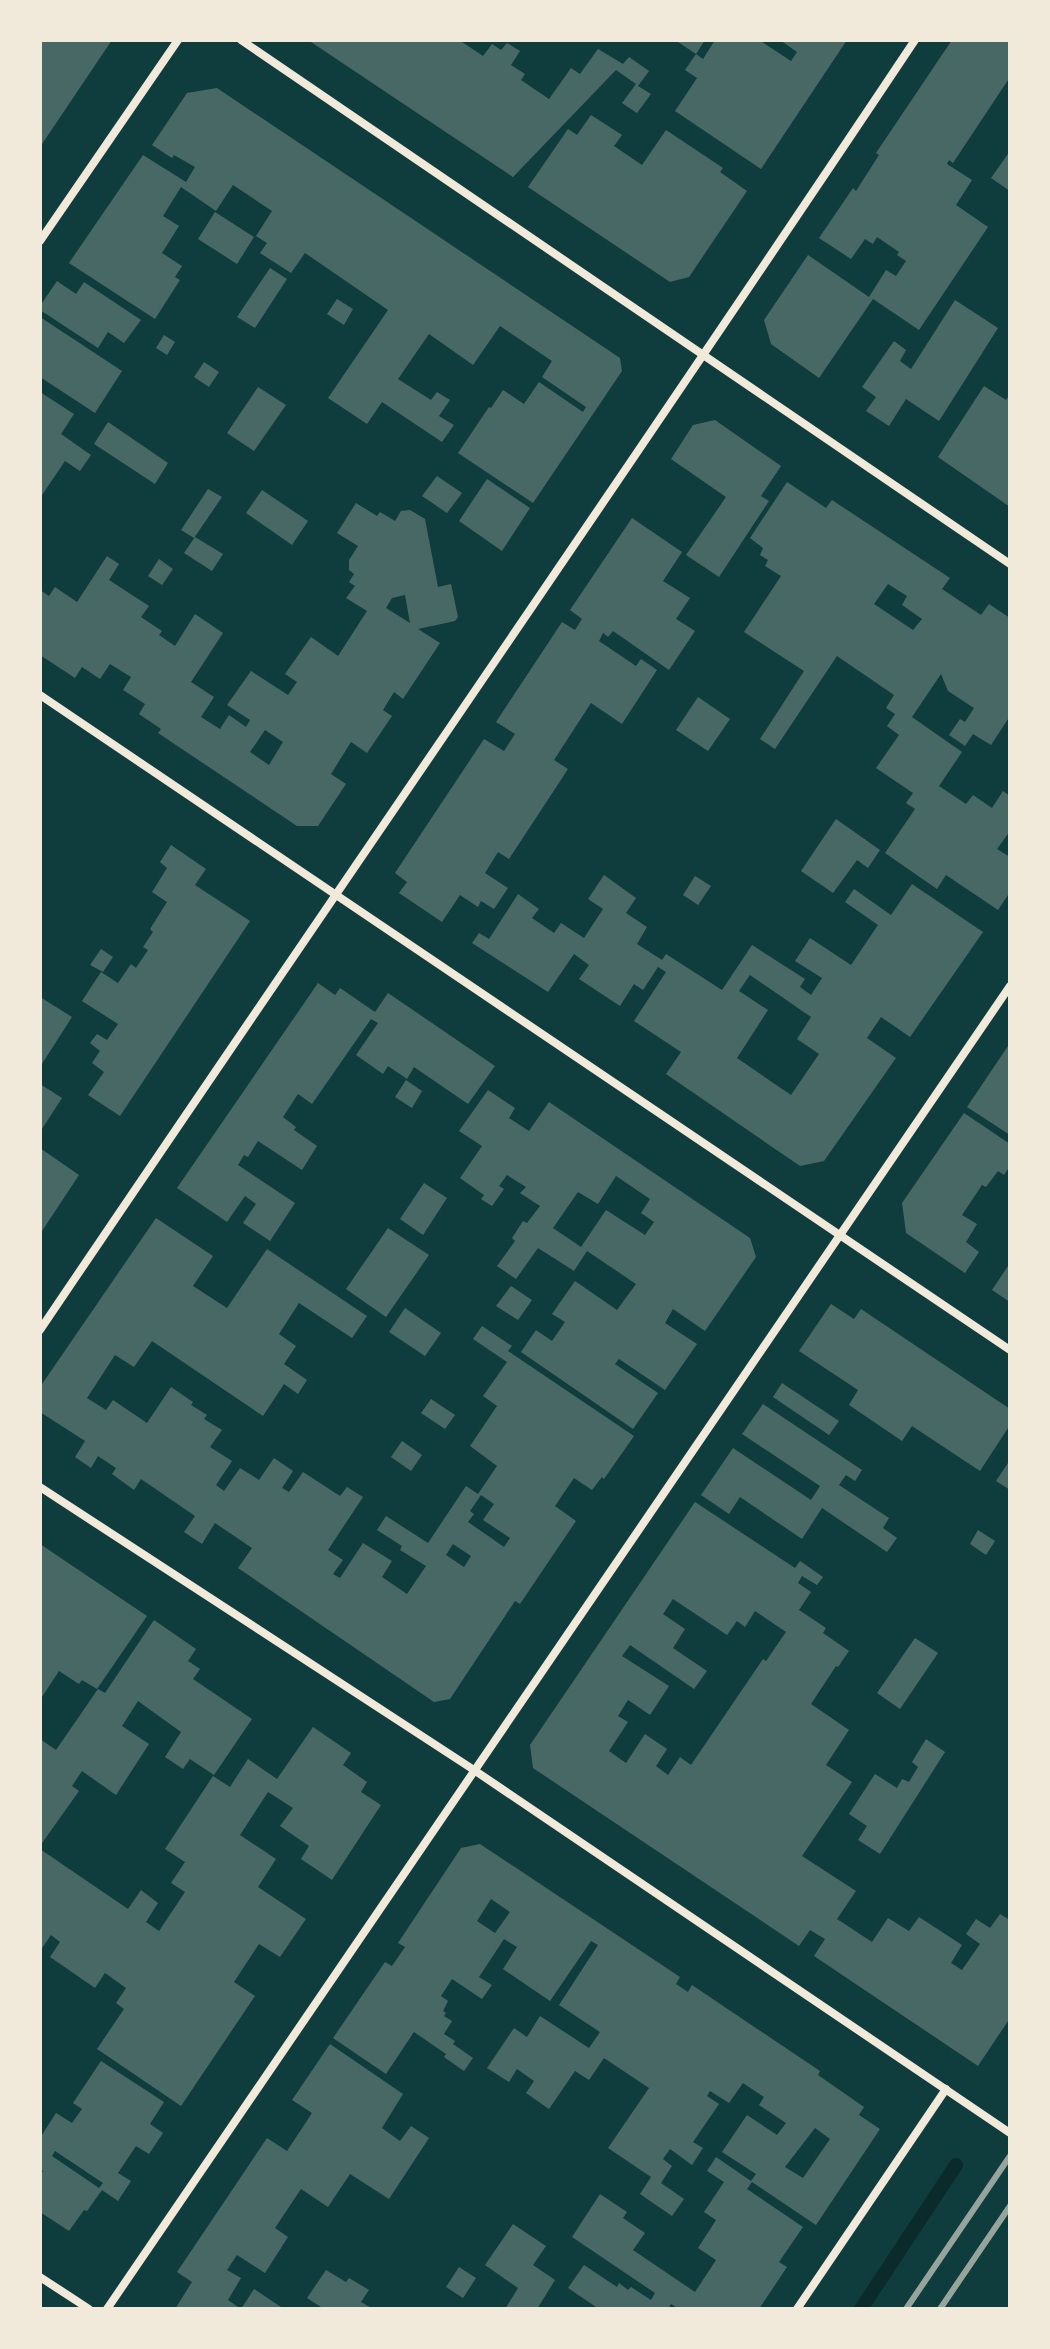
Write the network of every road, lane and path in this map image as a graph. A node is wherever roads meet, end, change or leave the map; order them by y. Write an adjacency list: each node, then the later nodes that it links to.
1 (178, 40): 4 (street)
2 (241, 40): 5 (street)
3 (915, 40): 5 (street)
4 (40, 241)
5 (704, 356): 6 (street); 8 (street)
6 (1010, 564)
7 (40, 695): 8 (street)
8 (335, 893): 10 (street); 11 (street)
9 (1010, 986): 10 (street)
10 (840, 1237): 12 (street); 14 (street)
11 (40, 1330)
12 (1010, 1350)
13 (40, 1487): 14 (street)
14 (474, 1770): 15 (street); 19 (street)
15 (946, 2089): 16 (street); 20 (street)
16 (1010, 2133)
17 (40, 2277): 18 (street)
18 (89, 2309)
19 (107, 2309)
20 (797, 2309)

